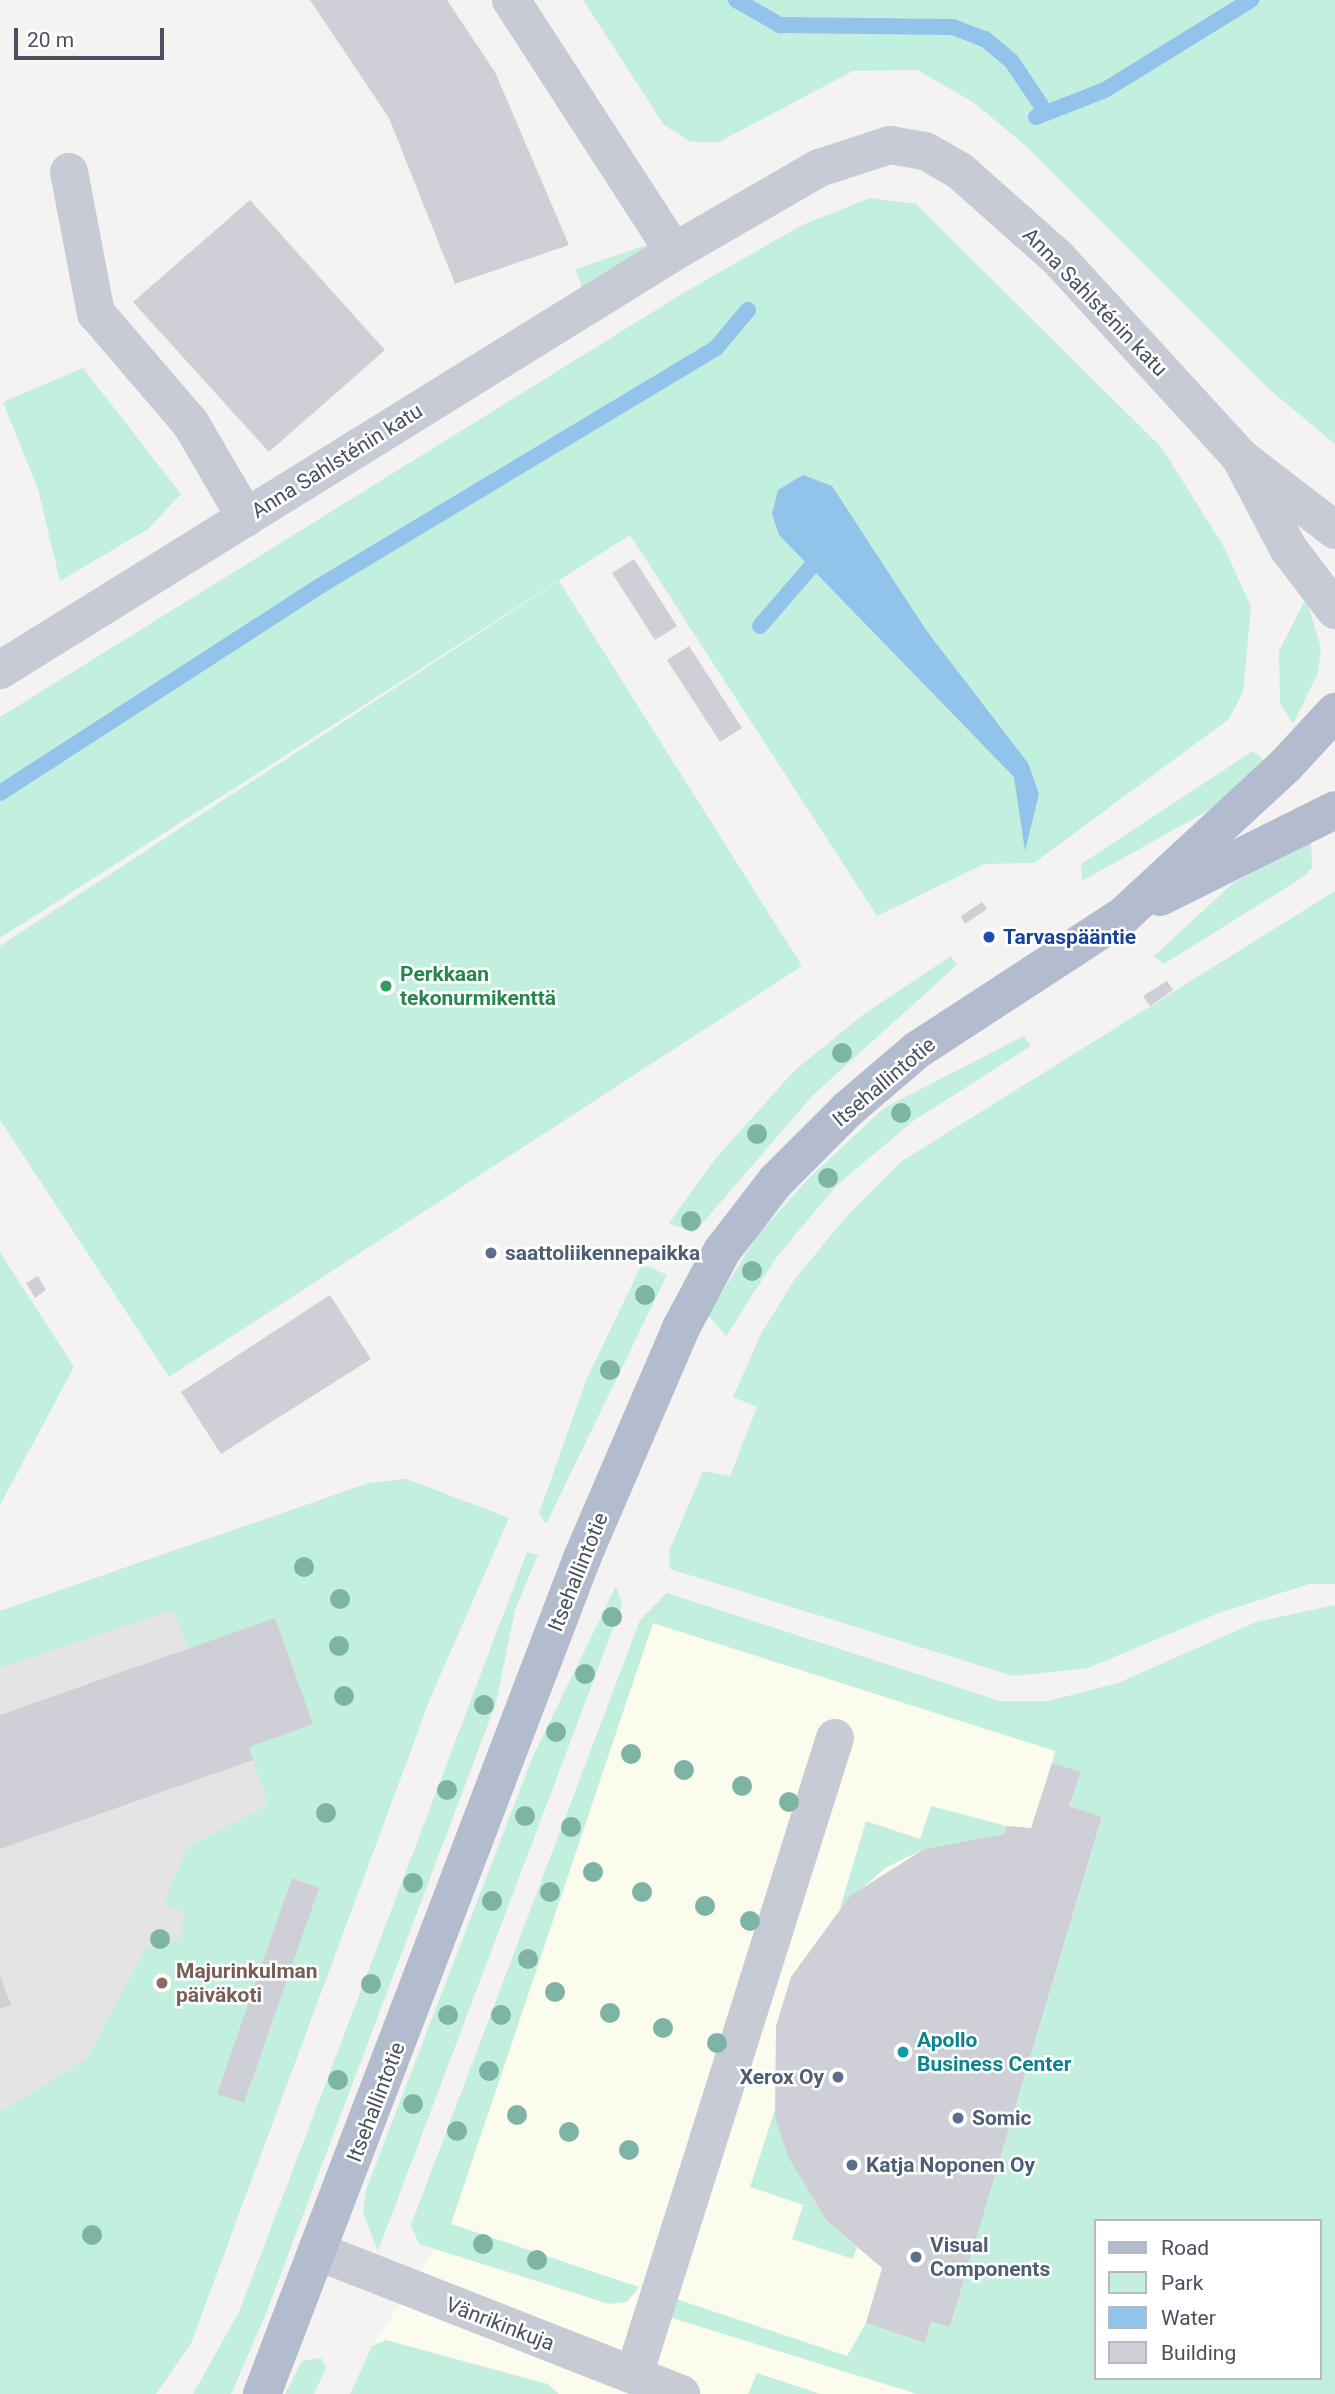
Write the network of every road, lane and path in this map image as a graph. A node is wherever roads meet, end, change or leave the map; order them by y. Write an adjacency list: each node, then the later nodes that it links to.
1 (511, 0): 3 (street)
2 (69, 172): 5 (street)
3 (674, 252): 4 (street, Anna Sahlsténin katu); 5 (street, Anna Sahlsténin katu)
4 (1240, 457): 6 (street, Anna Sahlsténin katu); 7 (street, Anna Sahlsténin katu)
5 (246, 518): 8 (street, Anna Sahlsténin katu)
6 (1335, 530)
7 (1335, 610)
8 (0, 670)
9 (1335, 712): 11 (main road, Itsehallintotie)
10 (1335, 810): 11 (main road, Itsehallintotie)
11 (1124, 915): 13 (main road, Itsehallintotie)
12 (835, 1738): 14 (street)
13 (319, 2252): 14 (street, Vänrikinkuja); 15 (main road, Itsehallintotie)
14 (634, 2375): 16 (street, Vänrikinkuja)
15 (262, 2394)
16 (681, 2394)

